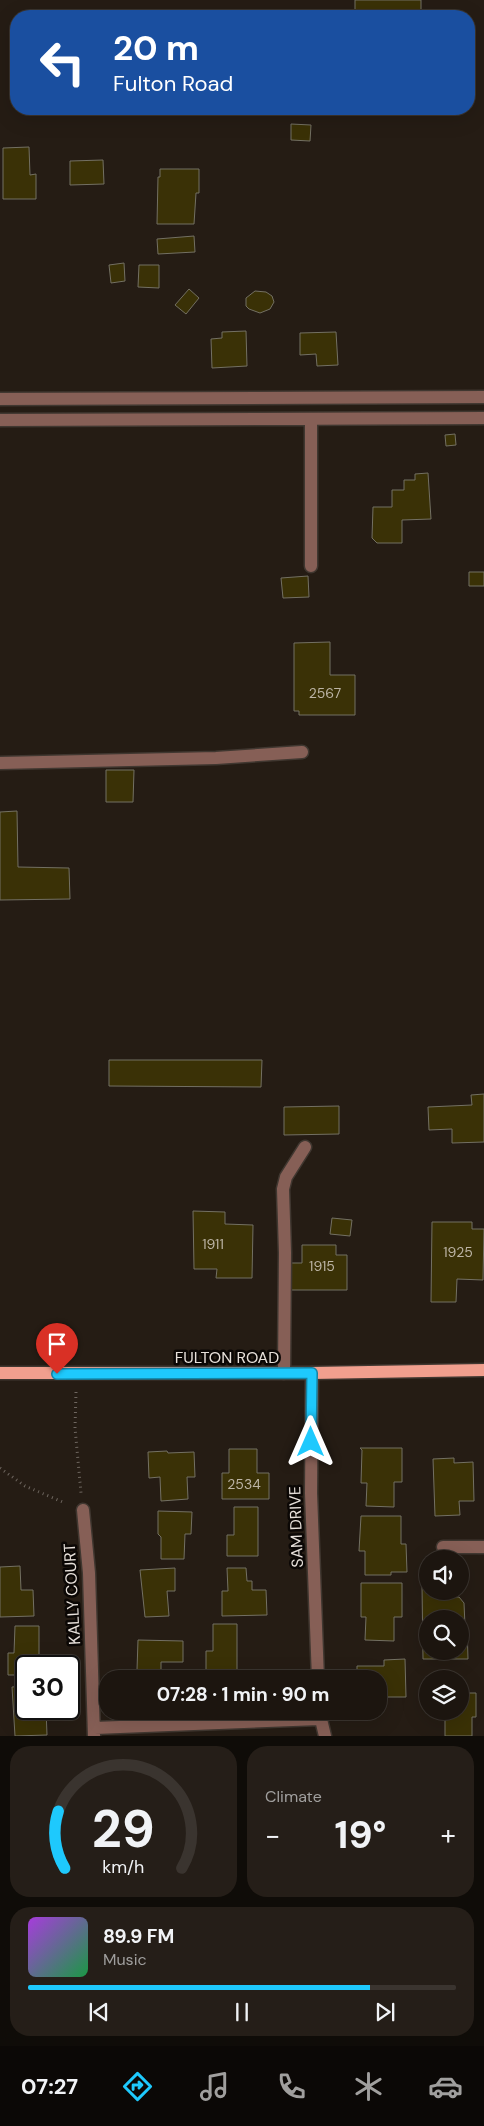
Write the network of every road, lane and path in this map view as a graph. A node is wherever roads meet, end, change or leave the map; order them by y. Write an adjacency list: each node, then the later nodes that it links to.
1 (484, 397): 2 (street)
2 (0, 399)
3 (484, 418): 5 (street)
4 (0, 420): 5 (street)
5 (310, 420): 6 (street)
6 (310, 566)
7 (302, 752): 8 (street)
8 (0, 764)
9 (305, 1148): 12 (street)
10 (484, 1370): 13 (main road, FULTON ROAD)
11 (0, 1373): 14 (main road, FULTON ROAD)
12 (284, 1373): 13 (main road, FULTON ROAD); 14 (main road, FULTON ROAD)
13 (312, 1373): 19 (street, SAM DRIVE)
14 (76, 1374): 16 (path)
15 (0, 1468): 16 (path)
16 (83, 1510): 22 (street, KALLY COURT)
17 (443, 1547): 18 (street)
18 (484, 1547)
19 (318, 1670)
20 (253, 1720): 22 (street)
21 (320, 1720): 23 (street)
22 (94, 1732)
23 (324, 1736)

